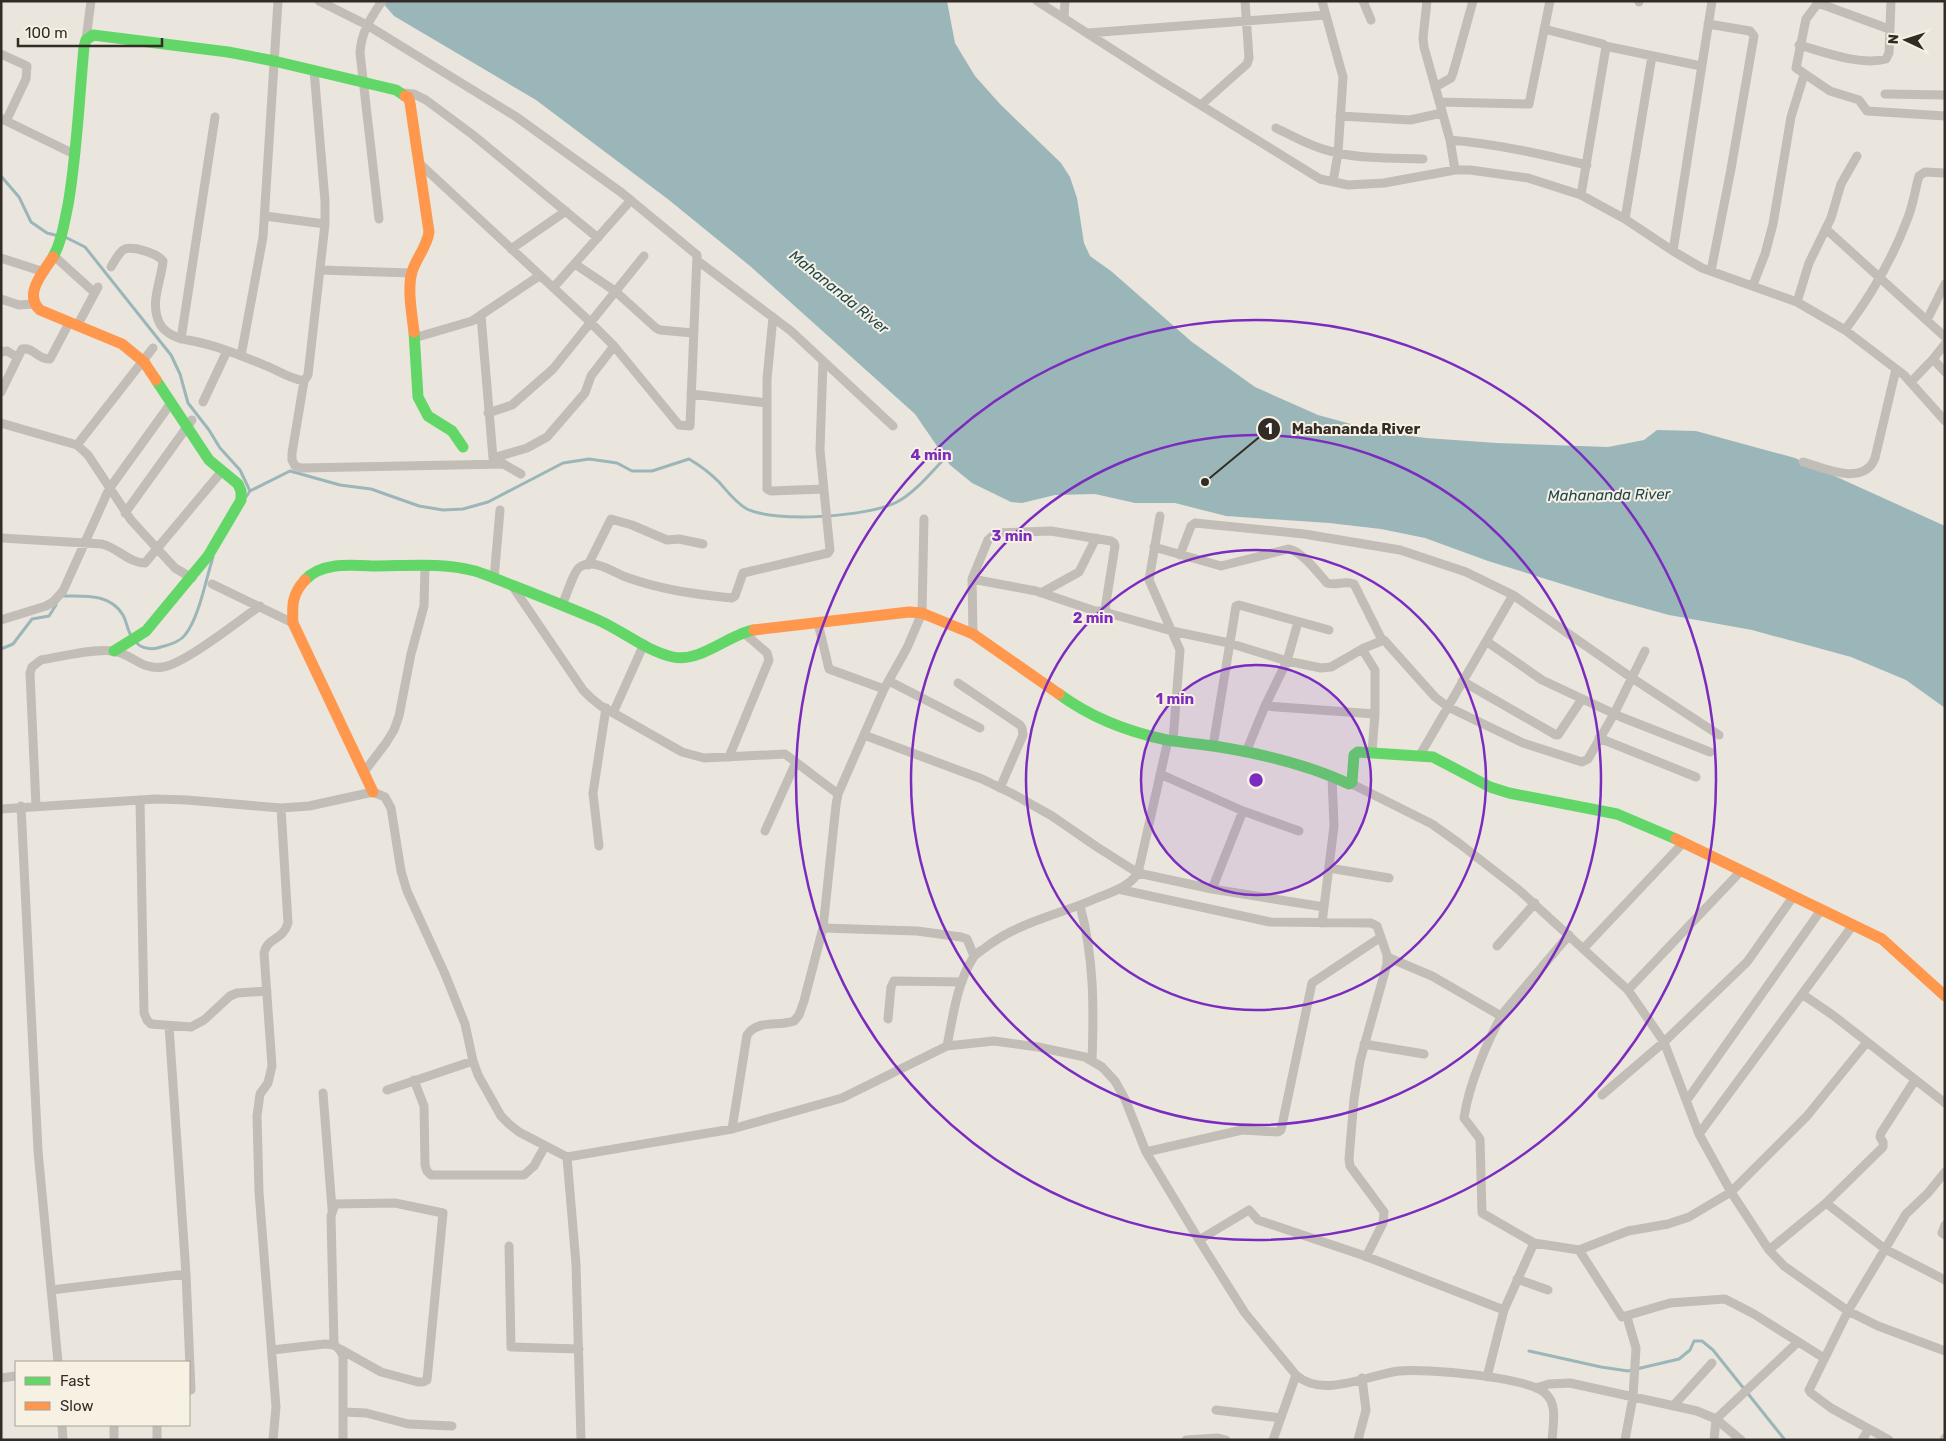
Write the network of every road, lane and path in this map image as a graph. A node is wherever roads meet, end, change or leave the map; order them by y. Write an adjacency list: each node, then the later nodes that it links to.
1 (91, 1): 24 (street)
2 (278, 1): 29 (street)
3 (319, 1): 20 (street)
4 (382, 1): 20 (street)
5 (1037, 1): 16 (street)
6 (1066, 1): 16 (street)
7 (1245, 1): 18 (street)
8 (1322, 1): 15 (street)
9 (1363, 1): 17 (street)
10 (1427, 1): 34 (street)
11 (1473, 1): 34 (street)
12 (1550, 1): 21 (street)
13 (1712, 1): 19 (street)
14 (1891, 1): 22 (street)
15 (1326, 15): 18 (street); 41 (street)
16 (1064, 18): 23 (street)
17 (1371, 20)
18 (1246, 21): 23 (street); 39 (street)
19 (1708, 24): 30 (street); 74 (street)
20 (367, 25): 33 (street); 57 (street)
21 (1544, 29): 26 (street); 38 (street)
22 (1889, 29): 25 (street); 25 (street)
23 (1088, 33): 39 (street)
24 (86, 40): 29 (street); 48 (street)
25 (1799, 45): 32 (street)
26 (1605, 46): 28 (street); 52 (street)
27 (1, 54): 44 (street)
28 (1652, 56): 30 (street); 61 (street)
29 (274, 60): 31 (street); 59 (street)
30 (1701, 66): 66 (street)
31 (314, 70): 33 (street); 62 (street)
32 (1804, 75): 42 (street); 80 (street)
33 (362, 81): 35 (street); 60 (street)
34 (1435, 86): 38 (street)
35 (403, 93): 51 (street); 58 (street)
36 (1885, 94): 37 (street)
37 (1945, 95)
38 (1439, 102): 40 (street)
39 (1201, 106): 55 (street)
40 (1442, 113): 41 (street); 46 (street)
41 (1340, 116): 47 (street)
42 (1945, 116)
43 (215, 117): 95 (street)
44 (4, 120): 48 (street)
45 (1276, 128): 47 (street)
46 (1450, 140): 52 (street); 53 (street)
47 (1338, 153): 50 (street); 55 (street)
48 (74, 154): 67 (street)
49 (1857, 156): 63 (street)
50 (1423, 158)
51 (419, 163): 65 (street); 76 (street)
52 (1587, 165): 56 (street)
53 (1455, 170): 55 (street); 56 (street)
54 (1945, 173): 78 (street)
55 (1333, 182)
56 (1582, 195): 61 (street)
57 (631, 200): 64 (street); 70 (street)
58 (566, 211): 64 (street); 65 (street)
59 (265, 216): 62 (street); 101 (street)
60 (379, 219)
61 (1625, 219): 66 (street)
62 (325, 224): 73 (street)
63 (1826, 229): 78 (street); 84 (street)
64 (598, 238): 71 (street)
65 (511, 249): 77 (street)
66 (1673, 251): 74 (street)
67 (56, 252): 75 (street); 90 (street)
68 (644, 256): 82 (street)
69 (1, 258): 75 (street)
70 (698, 261): 87 (street); 92 (street)
71 (575, 264): 81 (street); 82 (street)
72 (111, 267): 95 (street)
73 (320, 270): 76 (street); 108 (street)
74 (1711, 271): 80 (street)
75 (44, 272): 85 (street)
76 (411, 273): 94 (street)
77 (539, 276): 81 (street); 86 (street)
78 (1880, 277): 88 (street); 91 (street)
79 (1945, 284): 88 (street)
80 (1753, 285): 84 (street)
81 (553, 288): 89 (street)
82 (615, 291): 89 (street); 92 (street)
83 (1, 299): 85 (street)
84 (1797, 302): 91 (street)
85 (34, 304): 90 (street)
86 (480, 316): 94 (street); 115 (street)
87 (773, 318): 104 (street); 114 (street)
88 (1927, 320): 93 (street)
89 (590, 322): 97 (street); 115 (street)
90 (73, 324): 102 (street); 105 (street)
91 (1845, 330): 106 (street)
92 (693, 333): 111 (street)
93 (1945, 337)
94 (414, 338): 121 (street)
95 (181, 339): 99 (street)
96 (1945, 344): 103 (street)
97 (614, 346): 111 (street); 122 (street)
98 (153, 348): 105 (street)
99 (227, 351): 101 (street); 112 (street)
100 (1, 352): 102 (street)
101 (241, 356): 108 (street)
102 (17, 357): 110 (street)
103 (1933, 359): 107 (street); 109 (street)
104 (823, 361): 119 (street); 128 (street)
105 (144, 362): 113 (street); 120 (street)
106 (1896, 369): 109 (street); 123 (street)
107 (1945, 372)
108 (304, 381): 124 (street)
109 (1911, 382): 116 (street)
110 (1, 392)
111 (691, 394): 114 (street)
112 (203, 402)
113 (171, 403): 118 (street); 127 (street)
114 (767, 403): 128 (street)
115 (488, 413): 122 (street)
116 (1945, 421)
117 (1, 423): 120 (street)
118 (190, 424): 125 (street); 130 (street)
119 (894, 426)
120 (77, 445): 127 (street)
121 (463, 447)
122 (493, 458): 124 (street)
123 (1803, 462)
124 (504, 464): 126 (street)
125 (222, 471): 138 (street); 142 (street)
126 (521, 474)
127 (109, 488): 130 (street); 135 (street)
128 (823, 489): 140 (street)
129 (500, 510): 143 (street)
130 (125, 512): 138 (street)
131 (1160, 516): 137 (street)
132 (924, 519): 152 (street)
133 (1, 538): 135 (street)
134 (1096, 538): 144 (street); 147 (street); 151 (street)
135 (86, 543): 138 (street); 153 (street)
136 (703, 544): 140 (street)
137 (1154, 547): 139 (street); 158 (street)
138 (158, 550): 142 (street)
139 (1180, 555): 148 (street); 161 (street)
140 (588, 565): 149 (street)
141 (425, 566): 143 (street); 156 (street); 191 (street)
142 (192, 578): 166 (street)
143 (494, 579): 146 (street)
144 (972, 579): 147 (street); 160 (street)
145 (212, 584): 150 (street)
146 (512, 587): 149 (street); 176 (street)
147 (1041, 593): 151 (street)
148 (1513, 595): 162 (street); 169 (street)
149 (562, 605): 164 (street)
150 (260, 606): 156 (street); 166 (street)
151 (1106, 611): 158 (street)
152 (922, 613): 154 (street); 160 (street); 172 (street)
153 (1, 620)
154 (818, 622): 159 (street); 172 (street)
155 (1298, 622): 157 (street); 163 (street); 168 (street)
156 (293, 623): 191 (street)
157 (1329, 630)
158 (1172, 631): 163 (street); 183 (street)
159 (743, 632): 164 (street); 189 (street)
160 (973, 634): 183 (street)
161 (1382, 640): 165 (street); 175 (street)
162 (1486, 641): 170 (street); 173 (street)
163 (1229, 643): 168 (street); 184 (street)
164 (644, 644): 176 (street)
165 (1362, 649): 168 (street); 177 (street)
166 (114, 650): 201 (street)
167 (1645, 651): 169 (street)
168 (1287, 661): 174 (street)
169 (1632, 678): 178 (street); 180 (street)
170 (1462, 681): 173 (street); 175 (street)
171 (958, 683): 196 (street)
172 (887, 685): 179 (street); 181 (street)
173 (1582, 699): 178 (street)
174 (1265, 706): 177 (street); 185 (street)
175 (1448, 707): 182 (street); 188 (street)
176 (610, 711): 189 (street); 208 (street)
177 (1375, 714): 186 (street)
178 (1614, 714): 182 (street); 187 (street)
179 (980, 728)
180 (1719, 734)
181 (864, 736): 196 (street); 198 (street)
182 (1599, 738): 194 (street)
183 (1170, 741): 184 (street); 192 (street)
184 (1213, 746): 185 (street)
185 (1246, 752): 193 (street)
186 (1372, 752): 188 (street); 195 (street)
187 (1710, 752)
188 (1420, 755): 207 (street)
189 (729, 757): 190 (street)
190 (796, 762): 198 (street); 206 (street)
191 (364, 772): 197 (street)
192 (1160, 774): 204 (street); 211 (street)
193 (1332, 776): 195 (street); 209 (street)
194 (1696, 777)
195 (1350, 784): 216 (street)
196 (1000, 788): 211 (street)
197 (374, 792): 202 (street); 243 (street)
198 (838, 794): 222 (street)
199 (140, 800): 201 (street); 202 (street); 236 (street)
200 (22, 806): 201 (street); 203 (street); 272 (street)
201 (36, 806)
202 (281, 808): 231 (street)
203 (1, 809)
204 (1243, 811): 205 (street); 214 (street)
205 (1299, 830)
206 (765, 831)
207 (1684, 842): 210 (street); 226 (street)
208 (598, 846)
209 (1329, 868): 212 (street); 218 (street)
210 (1741, 871): 215 (street); 230 (street)
211 (1138, 873): 213 (street); 214 (street)
212 (1389, 878)
213 (1118, 889): 217 (street); 220 (street)
214 (1212, 889): 218 (street)
215 (1793, 897): 219 (street); 237 (street)
216 (1535, 904): 223 (street); 225 (street)
217 (1080, 906): 227 (street); 242 (street)
218 (1324, 907): 220 (street)
219 (1821, 910): 221 (street); 249 (street)
220 (1322, 924): 224 (street)
221 (1853, 925): 232 (street); 233 (street)
222 (823, 928): 227 (street); 251 (street)
223 (1568, 935): 226 (street); 234 (street)
224 (1381, 936): 228 (street); 254 (street)
225 (1497, 946)
226 (1584, 949): 230 (street)
227 (974, 956): 229 (street)
228 (1387, 957): 234 (street); 239 (street)
229 (962, 982): 235 (street); 240 (street)
230 (1628, 990): 237 (street)
231 (267, 991): 236 (street); 280 (street)
232 (1802, 994): 238 (street); 252 (street)
233 (1945, 996)
234 (1501, 1016): 263 (street)
235 (888, 1019)
236 (169, 1026): 269 (street)
237 (1664, 1042): 248 (street); 249 (street)
238 (1867, 1042): 245 (street); 257 (street)
239 (1364, 1044): 241 (street); 268 (street)
240 (947, 1046): 242 (street); 251 (street)
241 (1424, 1054)
242 (1092, 1060): 254 (street)
243 (473, 1061): 244 (street); 253 (street)
244 (414, 1080): 246 (street); 253 (street)
245 (1915, 1080): 250 (street); 258 (street)
246 (387, 1090)
247 (323, 1092): 259 (street)
248 (1602, 1095)
249 (1687, 1100): 252 (street)
250 (1945, 1103)
251 (732, 1128): 255 (street)
252 (1699, 1134): 257 (street)
253 (545, 1146): 255 (street)
254 (1146, 1152): 262 (street)
255 (567, 1157): 279 (street)
256 (1945, 1172): 265 (street)
257 (1731, 1192): 266 (street); 267 (street)
258 (1826, 1203): 265 (street); 267 (street)
259 (332, 1209): 278 (street); 278 (street)
260 (1945, 1225): 261 (street)
261 (1945, 1235)
262 (1199, 1240): 268 (street); 287 (street)
263 (1534, 1244): 266 (street); 270 (street)
264 (509, 1246): 279 (street)
265 (1885, 1249): 271 (street); 275 (street)
266 (1580, 1250): 276 (street)
267 (1769, 1250): 275 (street)
268 (1366, 1257): 274 (street)
269 (186, 1274): 272 (street); 284 (street)
270 (1517, 1279): 273 (street); 274 (street)
271 (1945, 1280)
272 (51, 1290): 283 (street)
273 (1548, 1290)
274 (1504, 1310): 289 (street)
275 (1848, 1311): 281 (street); 282 (street)
276 (1627, 1317): 277 (street); 294 (street)
277 (1798, 1342): 282 (street); 299 (street)
278 (337, 1346): 280 (street); 297 (street)
279 (579, 1349): 310 (street)
280 (272, 1350): 308 (street)
281 (1945, 1351)
282 (1824, 1358): 304 (street)
283 (58, 1361)
284 (190, 1361)
285 (1712, 1363): 295 (street)
286 (190, 1367): 293 (street)
287 (1296, 1375): 291 (street); 298 (street)
288 (15, 1376): 290 (street)
289 (1487, 1377): 291 (street); 292 (street)
290 (1, 1378)
291 (1362, 1378): 314 (street)
292 (1536, 1388): 294 (street); 315 (street)
293 (191, 1390)
294 (1633, 1397): 295 (street); 316 (street)
295 (1673, 1406): 299 (street)
296 (1216, 1410): 298 (street)
297 (343, 1412): 303 (street); 309 (street)
298 (1281, 1418): 313 (street)
299 (1716, 1419): 317 (street); 318 (street)
300 (62, 1426): 305 (street)
301 (114, 1426): 306 (street)
302 (157, 1426): 307 (street)
303 (452, 1426)
304 (1869, 1429): 319 (street); 320 (street)
305 (63, 1440)
306 (114, 1440)
307 (157, 1440)
308 (273, 1440)
309 (343, 1440)
310 (581, 1440)
311 (1186, 1440): 312 (street)
312 (1226, 1440)
313 (1274, 1440)
314 (1358, 1440)
315 (1552, 1440)
316 (1625, 1440)
317 (1714, 1440)
318 (1741, 1440)
319 (1862, 1440)
320 (1889, 1440)

